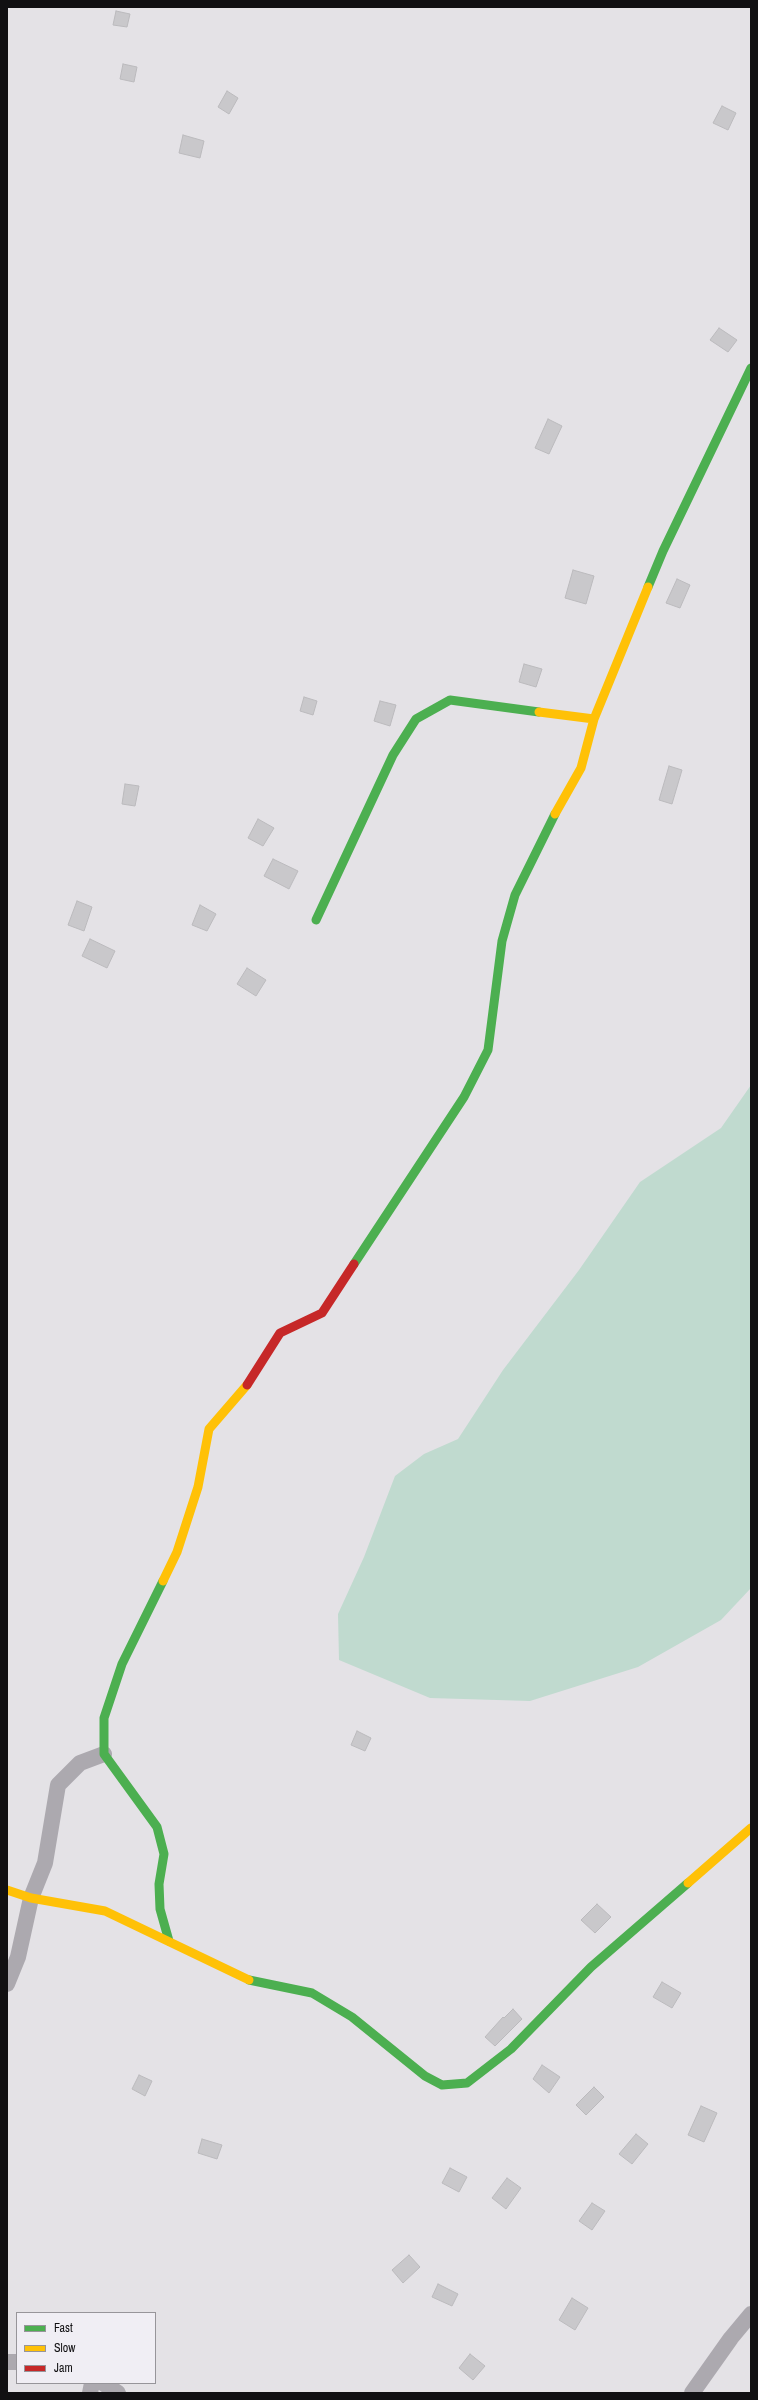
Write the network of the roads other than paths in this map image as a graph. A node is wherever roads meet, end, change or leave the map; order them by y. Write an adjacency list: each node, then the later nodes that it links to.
1 (751, 368): 2 (street)
2 (594, 719): 3 (street); 4 (street)
3 (316, 920)
4 (104, 1754): 7 (street); 8 (street)
5 (751, 1828): 8 (street)
6 (7, 1890): 7 (street)
7 (31, 1898): 8 (street); 9 (street)
8 (169, 1941)
9 (7, 1984)
10 (751, 2314): 13 (street)
11 (104, 2384): 12 (street)
12 (118, 2393)
13 (692, 2393)

